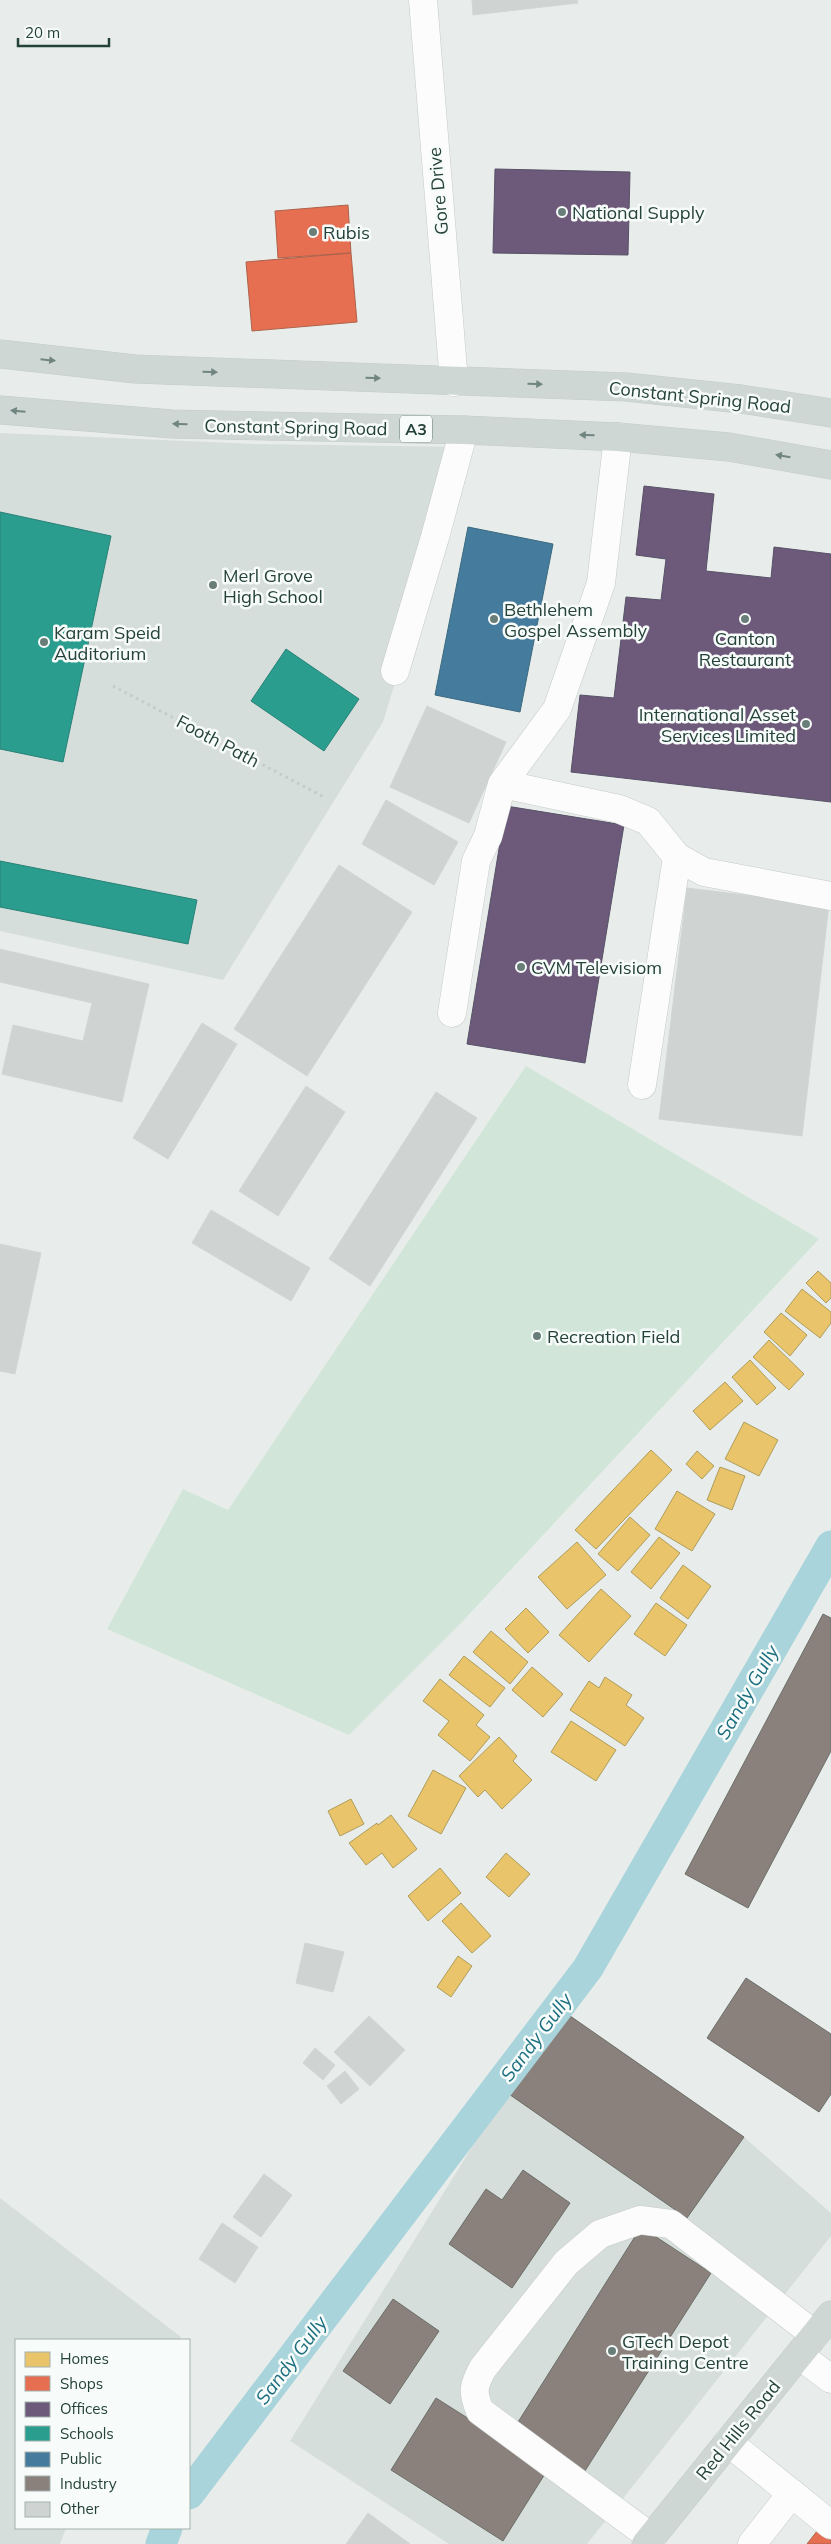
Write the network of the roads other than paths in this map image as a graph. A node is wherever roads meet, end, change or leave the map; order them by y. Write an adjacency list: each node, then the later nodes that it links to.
1 (423, 0): 3 (street, Gore Drive)
2 (0, 354): 3 (main road, Constant Spring Road, one-way to 3)
3 (454, 382): 5 (main road, Constant Spring Road, one-way to 5)
4 (0, 410): 6 (main road, Constant Spring Road / A3, one-way to 4)
5 (831, 412)
6 (464, 430): 7 (main road, Constant Spring Road / A3, one-way to 6); 9 (street)
7 (618, 437): 8 (main road, Constant Spring Road / A3, one-way to 7); 10 (street)
8 (831, 465)
9 (395, 671)
10 (502, 784): 11 (street); 13 (street)
11 (677, 857): 12 (street); 14 (street)
12 (831, 896)
13 (452, 1013)
14 (642, 1085)
15 (815, 2335): 16 (street); 17 (main road, Red Hills Road); 20 (street)
16 (831, 2379)
17 (728, 2442): 18 (street); 20 (main road, Red Hills Road)
18 (792, 2493): 19 (street); 21 (street)
19 (831, 2525)
20 (649, 2541)
21 (752, 2544)

